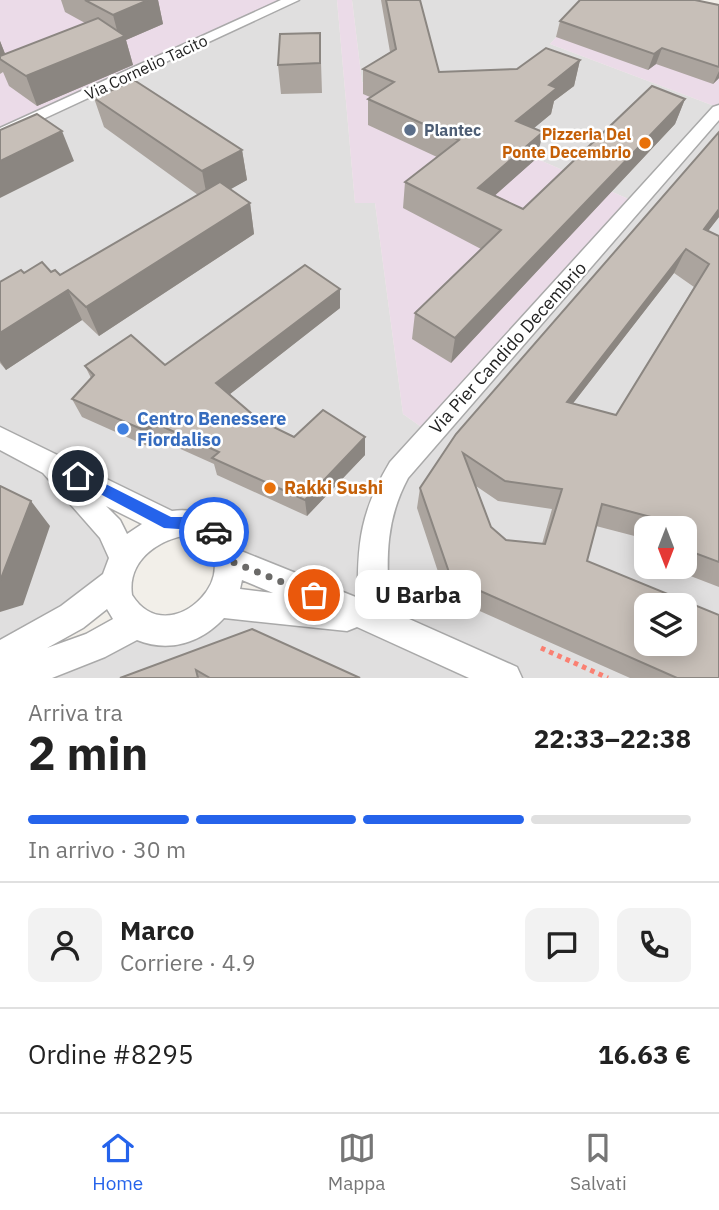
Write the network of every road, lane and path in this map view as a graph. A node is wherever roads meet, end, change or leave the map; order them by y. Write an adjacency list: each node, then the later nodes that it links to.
1 (292, 0): 3 (street, Via Cornelio Tacito)
2 (719, 110): 10 (street, Via Pier Candido Decembrio)
3 (0, 134)
4 (0, 438): 5 (street)
5 (41, 457): 6 (street); 8 (street)
6 (169, 524): 7 (street); 8 (street)
7 (230, 561): 9 (street); 10 (street)
8 (121, 570): 11 (street); 13 (street)
9 (218, 602): 10 (street); 11 (street)
10 (374, 619): 15 (street)
11 (136, 623): 14 (street)
12 (541, 648): 16 (path)
13 (0, 657)
14 (10, 678)
15 (506, 678)
16 (608, 678)

